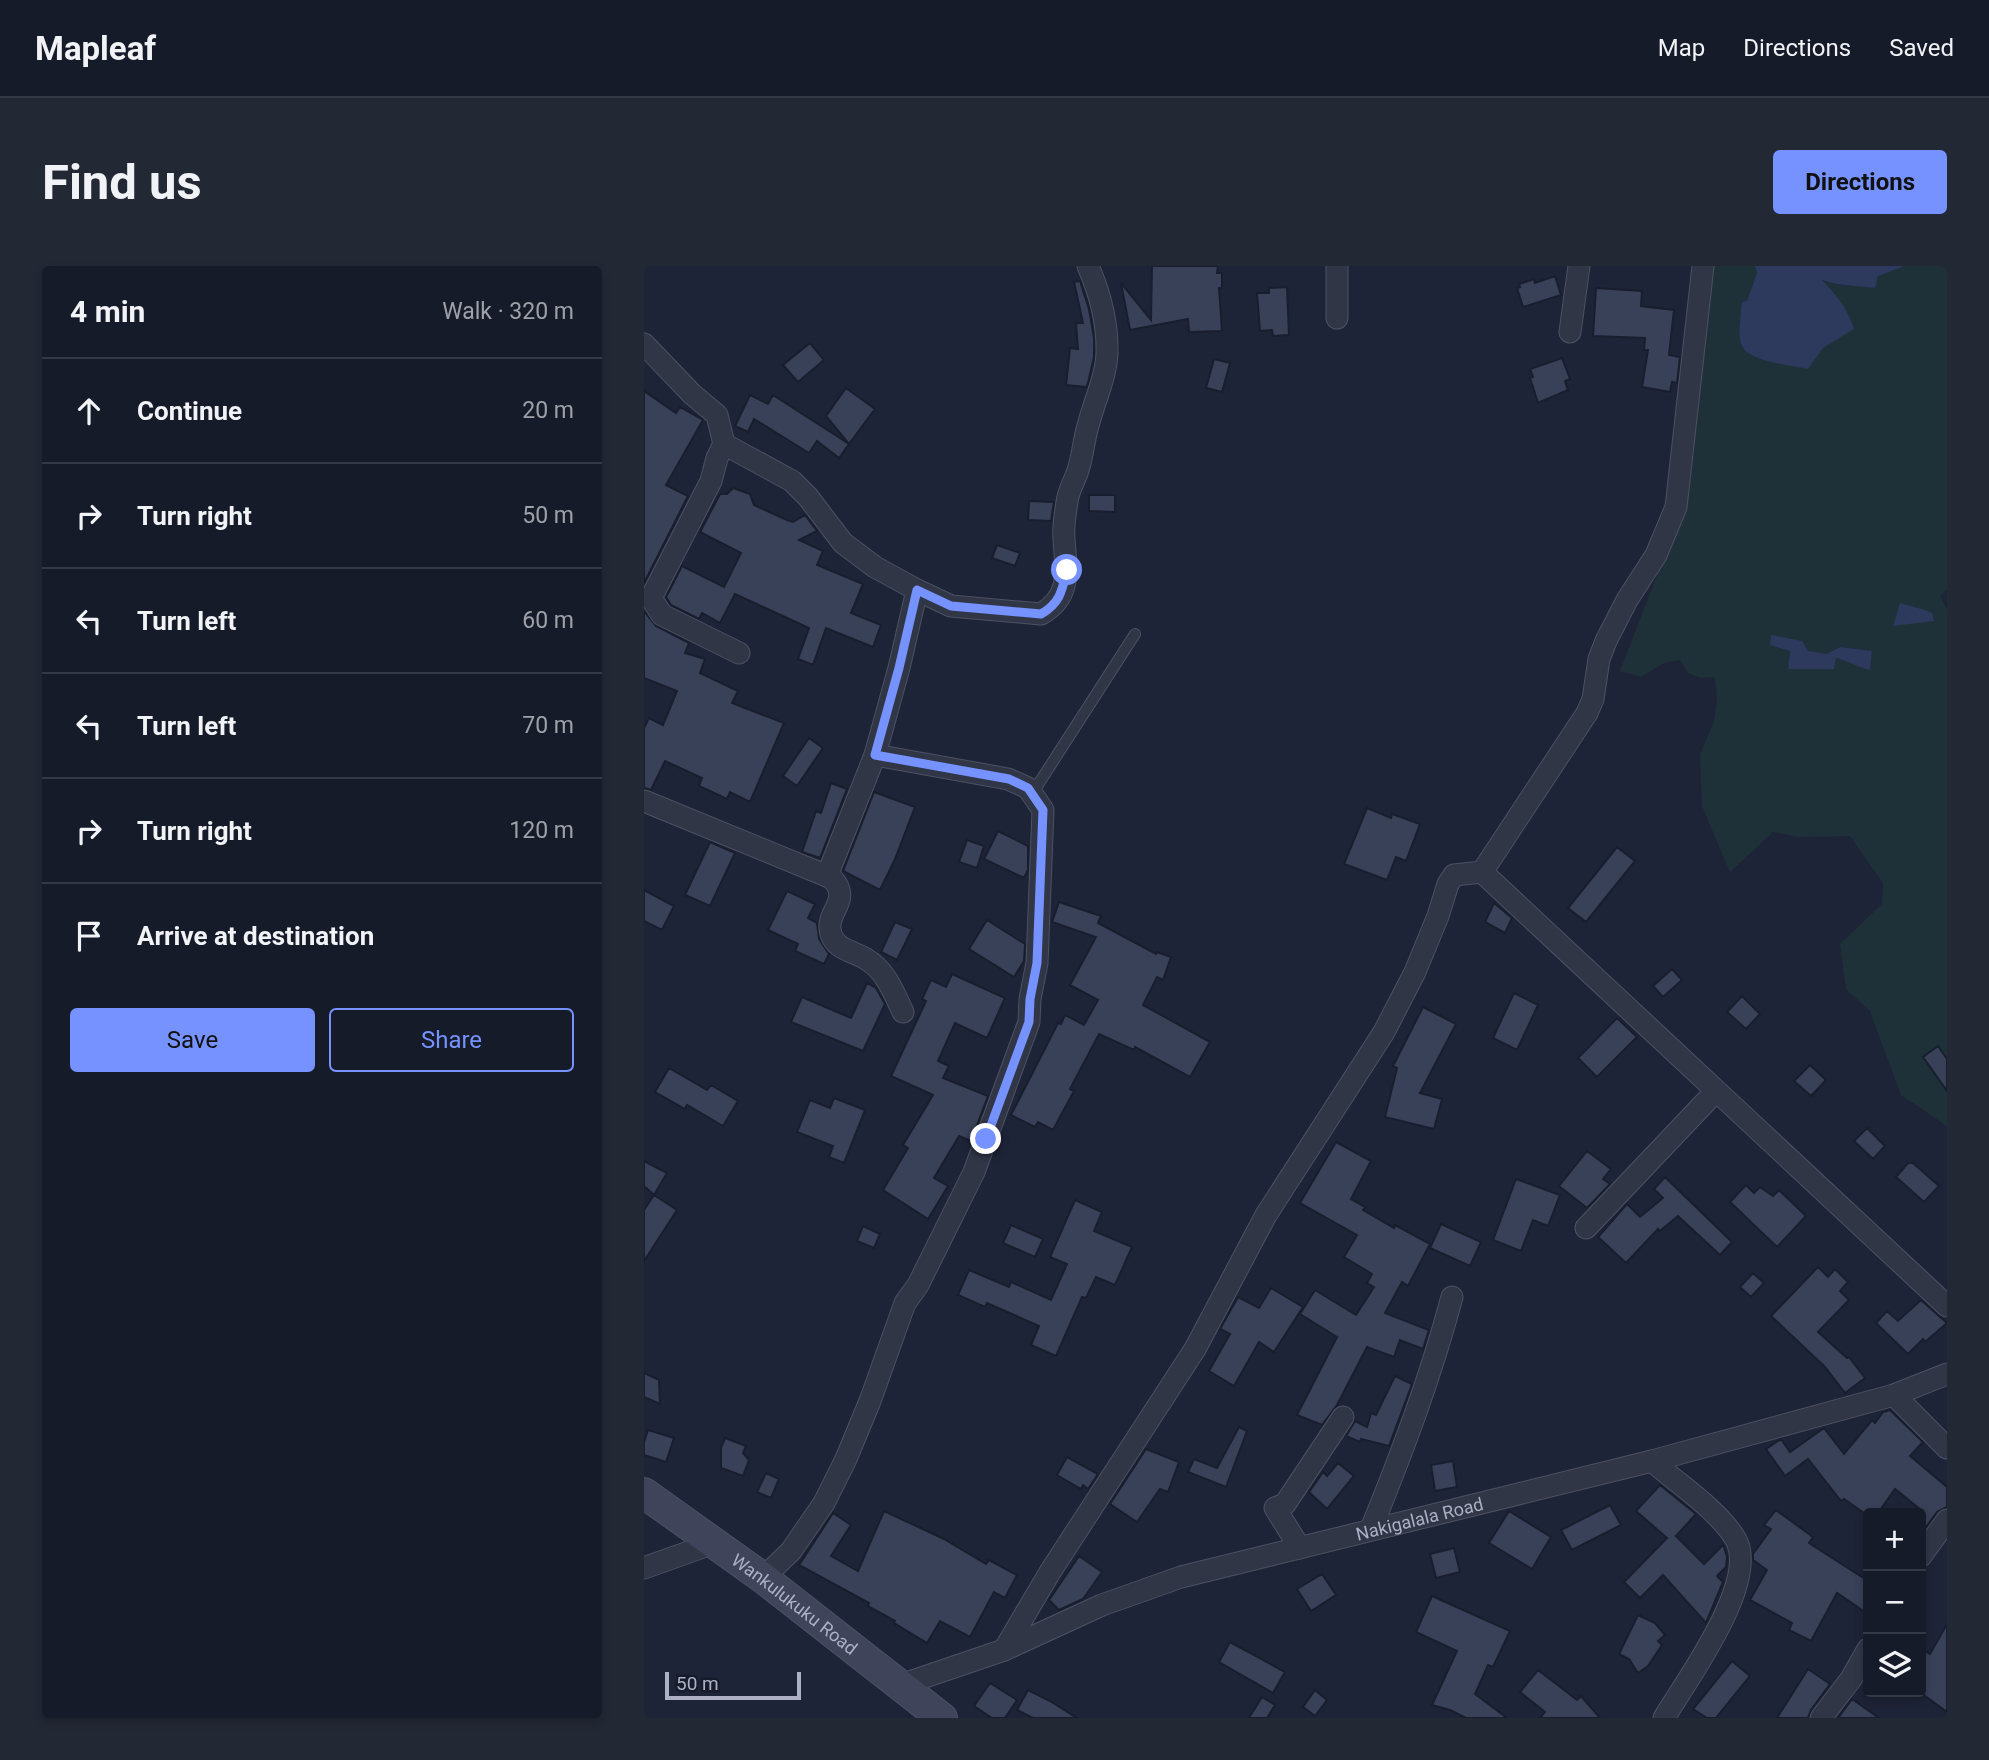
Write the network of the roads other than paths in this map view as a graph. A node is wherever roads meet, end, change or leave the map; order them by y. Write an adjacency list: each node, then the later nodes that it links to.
1 (1088, 266): 9 (street)
2 (1337, 266): 5 (street)
3 (1579, 266): 6 (street)
4 (1703, 266): 15 (street)
5 (1337, 318)
6 (1570, 332)
7 (644, 344): 8 (street)
8 (724, 444): 9 (street); 11 (street)
9 (917, 590): 12 (street)
10 (1135, 634): 13 (lane)
11 (739, 653)
12 (875, 755): 13 (street); 16 (street)
13 (1032, 794): 34 (street)
14 (644, 801): 16 (street)
15 (1482, 872): 18 (street); 35 (street)
16 (827, 876): 17 (street)
17 (903, 1012)
18 (1716, 1091): 19 (street); 21 (street)
19 (1586, 1228)
20 (1452, 1297): 29 (street)
21 (1947, 1306)
22 (1947, 1374): 23 (street, Nakigalala Road)
23 (1894, 1395): 25 (street); 26 (street, Nakigalala Road)
24 (1343, 1417): 31 (street)
25 (1947, 1448)
26 (1652, 1461): 29 (street, Nakigalala Road); 39 (street)
27 (644, 1493): 30 (main road, Wankulukuku Road)
28 (1947, 1520): 32 (street)
29 (1371, 1529): 31 (street, Nakigalala Road)
30 (714, 1543): 33 (street); 34 (main road, Wankulukuku Road)
31 (1300, 1548): 35 (street, Nakigalala Road)
32 (1926, 1549)
33 (644, 1568)
34 (763, 1578): 37 (main road, Wankulukuku Road)
35 (1004, 1650): 37 (street, Nakigalala Road)
36 (1863, 1658): 40 (street)
37 (901, 1685): 38 (main road, Wankulukuku Road)
38 (942, 1718)
39 (1664, 1718)
40 (1821, 1718)

